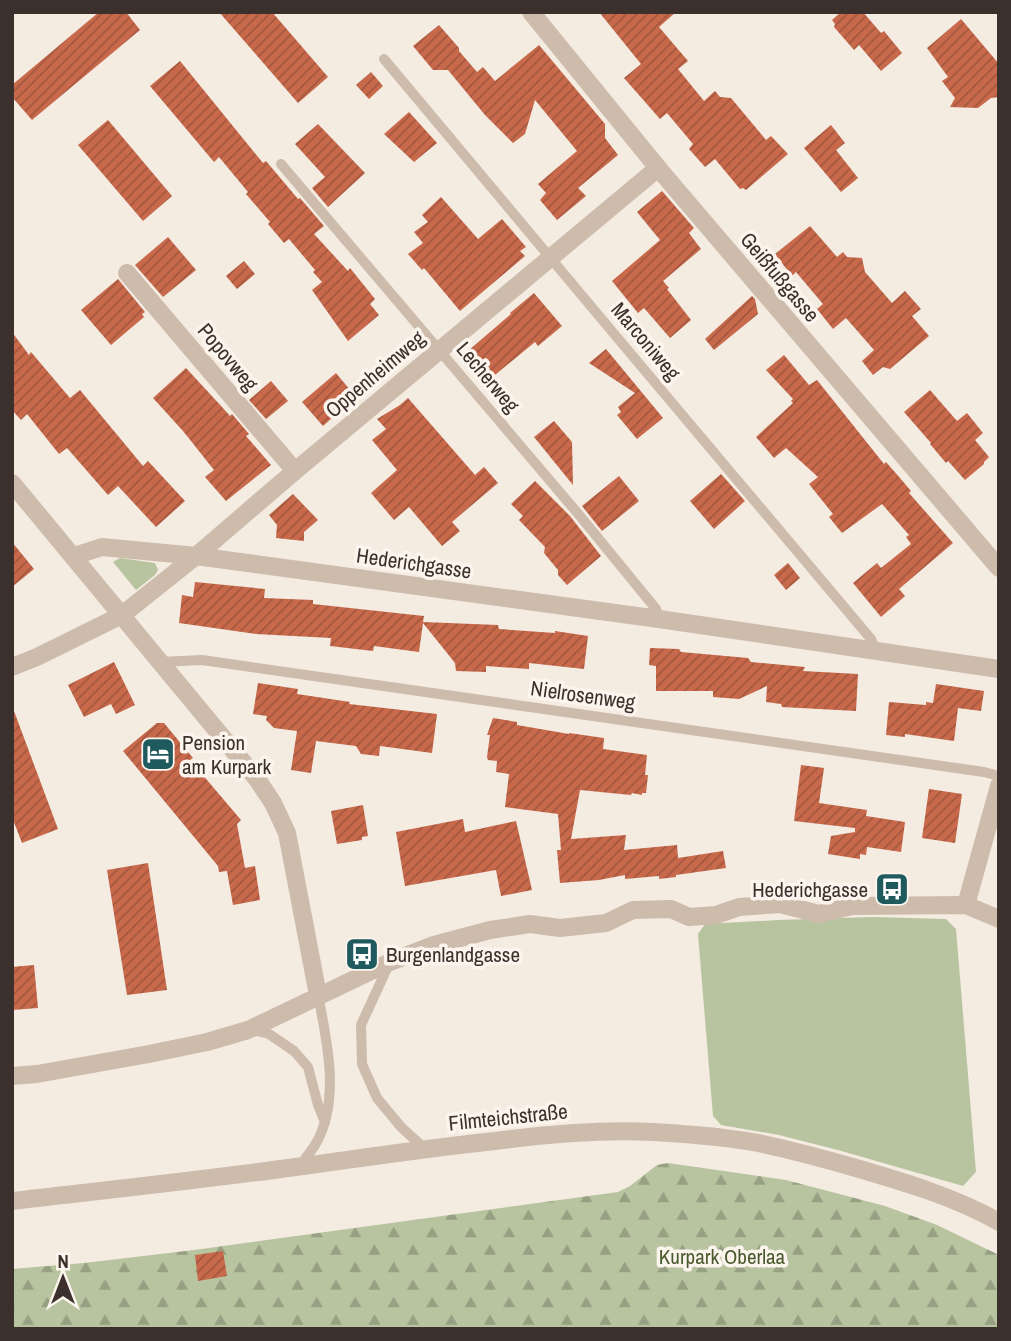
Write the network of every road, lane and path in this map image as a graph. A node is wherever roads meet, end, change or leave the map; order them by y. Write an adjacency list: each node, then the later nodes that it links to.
1 (531, 12): 4 (street, Geißfußgasse)
2 (384, 59): 5 (lane, Marconiweg)
3 (281, 164): 7 (lane, Lecherweg)
4 (658, 168): 5 (street, Oppenheimweg); 12 (street, Geißfußgasse)
5 (549, 258): 7 (street, Oppenheimweg); 15 (lane, Marconiweg)
6 (127, 272): 8 (street, Popovweg)
7 (440, 350): 8 (street, Oppenheimweg); 14 (lane, Lecherweg)
8 (295, 471): 11 (street, Oppenheimweg)
9 (12, 484): 10 (street)
10 (74, 556): 11 (street, Hederichgasse); 13 (street)
11 (196, 556): 13 (street, Oppenheimweg); 14 (street, Hederichgasse)
12 (999, 568)
13 (122, 615): 16 (street); 17 (street, Oppenheimweg)
14 (659, 619): 15 (street, Hederichgasse)
15 (876, 651): 18 (street, Hederichgasse)
16 (160, 662): 19 (lane, Nielrosenweg); 24 (street)
17 (12, 667)
18 (999, 668)
19 (999, 776)
20 (999, 786): 21 (street)
21 (966, 905): 22 (street); 23 (street)
22 (999, 919)
23 (390, 962): 24 (street); 28 (lane)
24 (318, 995): 25 (street); 27 (lane)
25 (248, 1030): 26 (street); 27 (lane)
26 (12, 1076)
27 (325, 1122): 29 (lane)
28 (424, 1149): 29 (street, Filmteichstraße); 31 (street, Filmteichstraße)
29 (299, 1167): 30 (street, Filmteichstraße)
30 (12, 1201)
31 (999, 1222)

